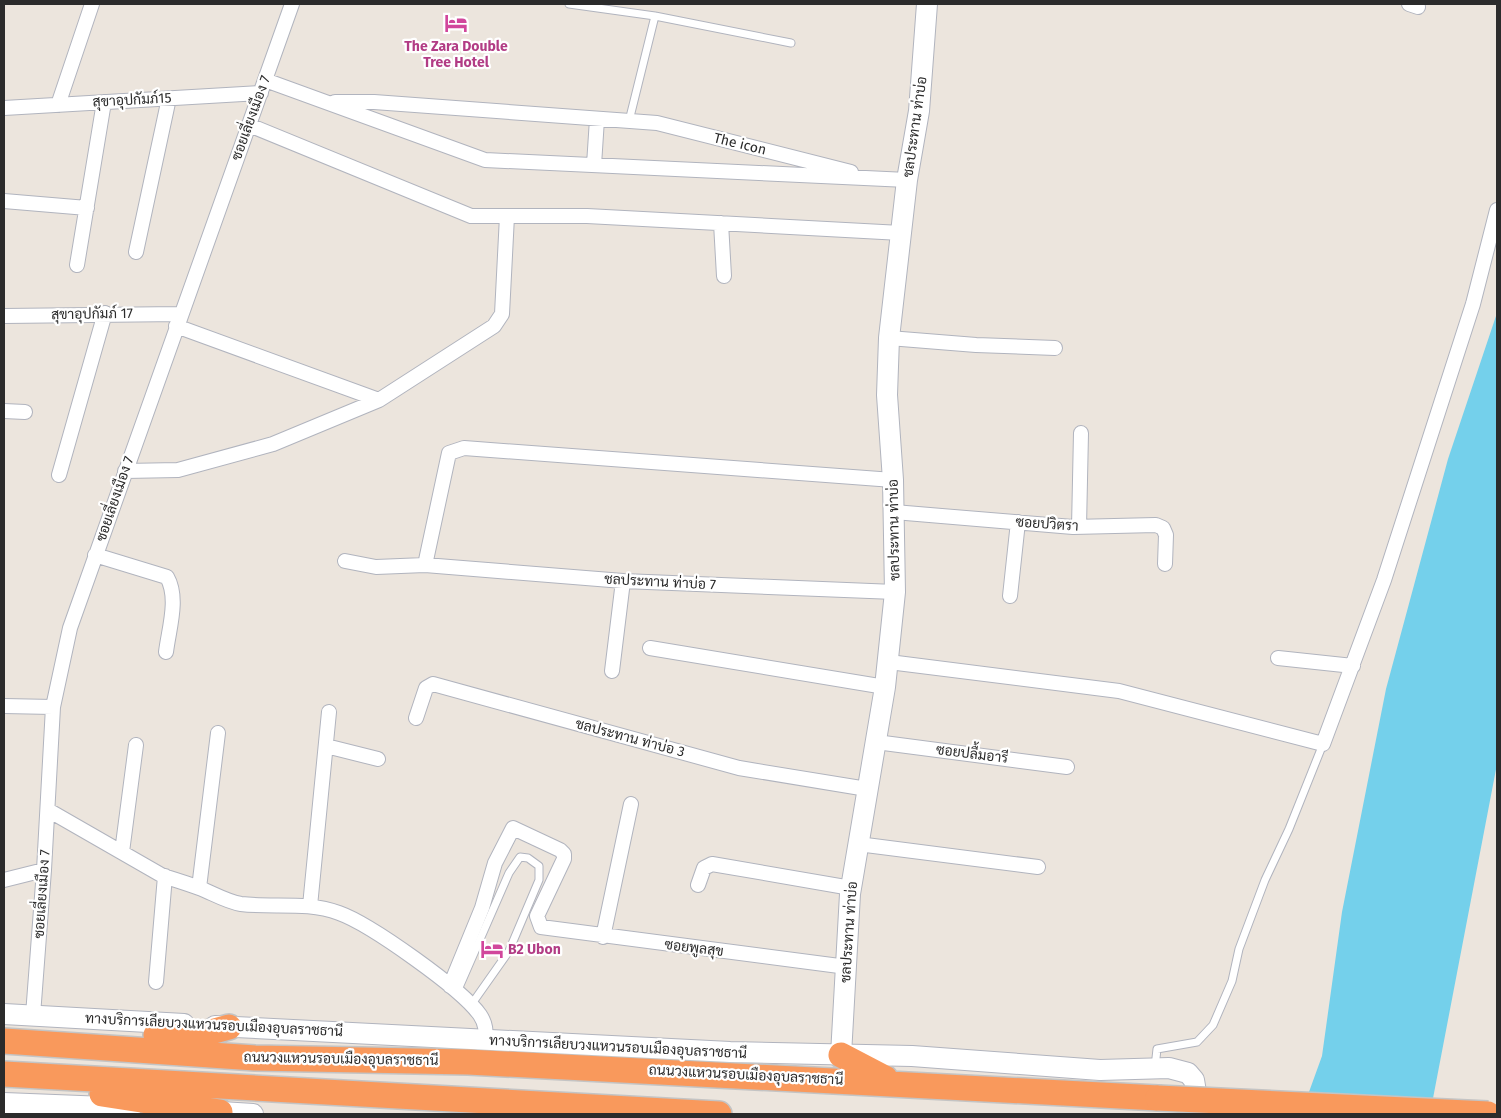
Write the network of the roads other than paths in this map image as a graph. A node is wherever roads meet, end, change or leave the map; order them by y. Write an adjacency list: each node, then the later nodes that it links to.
1 (92, 4): 11 (street)
2 (292, 4): 7 (street, ซอยเลี่ยงเมือง 7)
3 (569, 4): 5 (lane)
4 (927, 4): 18 (main road, ชลประทาน ท่าบ่อ)
5 (654, 16): 6 (lane); 14 (lane)
6 (791, 43)
7 (263, 87): 8 (street, สุขาอุปกัมภ์15); 10 (street, The icon); 15 (street, ซอยเลี่ยงเมือง 7)
8 (169, 98): 9 (street, สุขาอุปกัมภ์15); 25 (street)
9 (104, 102): 11 (street, สุขาอุปกัมภ์15); 20 (street)
10 (324, 102): 13 (street, The icon); 16 (street, The icon)
11 (58, 104): 12 (street, สุขาอุปกัมภ์15)
12 (4, 108)
13 (597, 119): 14 (street, The icon); 16 (street)
14 (629, 121): 17 (street, The icon)
15 (249, 125): 22 (street); 30 (street, ซอยเลี่ยงเมือง 7)
16 (594, 165): 17 (street, The icon)
17 (881, 179): 18 (street, The icon)
18 (908, 180): 24 (main road, ชลประทาน ท่าบ่อ)
19 (4, 201): 20 (street)
20 (87, 208): 26 (street)
21 (1497, 210): 54 (street)
22 (507, 216): 23 (street); 33 (street)
23 (721, 223): 24 (street); 27 (street)
24 (901, 234): 31 (main road, ชลประทาน ท่าบ่อ)
25 (136, 252)
26 (77, 265)
27 (724, 276)
28 (104, 313): 29 (street, สุขาอุปกัมภ์ 17); 30 (street, สุขาอุปกัมภ์ 17); 38 (street)
29 (4, 316)
30 (178, 320): 33 (street, สุขาอุปกัมภ์ 17); 37 (street, ซอยเลี่ยงเมือง 7)
31 (889, 338): 32 (street); 39 (main road, ชลประทาน ท่าบ่อ)
32 (1054, 348)
33 (380, 400): 37 (street)
34 (4, 412): 35 (street)
35 (25, 412)
36 (1082, 433): 42 (street)
37 (125, 471): 43 (street, ซอยเลี่ยงเมือง 7)
38 (59, 476)
39 (893, 480): 40 (main road, ชลประทาน ท่าบ่อ); 46 (street)
40 (894, 512): 41 (street, ซอยปวิตรา); 48 (main road, ชลประทาน ท่าบ่อ)
41 (1018, 522): 42 (street, ซอยปวิตรา); 49 (street)
42 (1079, 527): 45 (street, ซอยปวิตรา)
43 (96, 554): 51 (street); 58 (street, ซอยเลี่ยงเมือง 7)
44 (344, 561): 46 (street, ชลประทาน ท่าบ่อ 7)
45 (1165, 564)
46 (425, 565): 47 (street, ชลประทาน ท่าบ่อ 7)
47 (623, 581): 48 (street, ชลประทาน ท่าบ่อ 7); 55 (street)
48 (895, 592): 53 (main road, ชลประทาน ท่าบ่อ)
49 (1010, 596)
50 (650, 648): 56 (street)
51 (166, 652)
52 (1278, 658): 54 (street)
53 (889, 662): 56 (main road, ชลประทาน ท่าบ่อ); 63 (street)
54 (1353, 666): 63 (street)
55 (612, 671)
56 (885, 687): 62 (main road, ชลประทาน ท่าบ่อ)
57 (4, 706): 58 (street)
58 (53, 707): 70 (street, ซอยเลี่ยงเมือง 7)
59 (330, 712): 65 (street)
60 (416, 718): 68 (street, ชลประทาน ท่าบ่อ 3)
61 (218, 733): 78 (street)
62 (876, 742): 67 (street, ซอยปลื้มอารี); 68 (main road, ชลประทาน ท่าบ่อ)
63 (1323, 744): 93 (lane)
64 (136, 745): 72 (street)
65 (326, 746): 66 (street); 80 (street)
66 (378, 759)
67 (1067, 767)
68 (867, 790): 71 (main road, ชลประทาน ท่าบ่อ)
69 (631, 804): 81 (street)
70 (48, 810): 72 (street); 74 (street, ซอยเลี่ยงเมือง 7)
71 (858, 844): 73 (street); 79 (main road, ชลประทาน ท่าบ่อ)
72 (122, 852): 75 (street)
73 (1038, 867)
74 (44, 870): 76 (street); 87 (street, ซอยเลี่ยงเมือง 7)
75 (165, 876): 78 (street); 83 (street)
76 (4, 880)
77 (698, 886): 79 (street)
78 (199, 888): 80 (street)
79 (851, 888): 82 (main road, ชลประทาน ท่าบ่อ)
80 (310, 906): 84 (street)
81 (603, 937): 82 (street, ซอยพูลสุข); 84 (street, ซอยพูลสุข)
82 (846, 966): 92 (main road, ชลประทาน ท่าบ่อ)
83 (156, 982)
84 (453, 989): 85 (street); 85 (lane)
85 (471, 1005): 89 (street)
86 (4, 1014): 87 (main road, ทางบริการเลียบวงแหวนรอบเมืองอุบลราชธานี)
87 (33, 1015): 88 (main road, ทางบริการเลียบวงแหวนรอบเมืองอุบลราชธานี)
88 (230, 1027): 89 (main road, ทางบริการเลียบวงแหวนรอบเมืองอุบลราชธานี); 91 (highway)
89 (485, 1040): 92 (main road, ทางบริการเลียบวงแหวนรอบเมืองอุบลราชธานี)
90 (4, 1041): 91 (highway, ถนนวงแหวนรอบเมืองอุบลราชธานี)
91 (35, 1042): 96 (highway, ถนนวงแหวนรอบเมืองอุบลราชธานี)
92 (841, 1055): 93 (main road, ทางบริการเลียบวงแหวนรอบเมืองอุบลราชธานี); 96 (highway)
93 (1154, 1069): 102 (main road, ทางบริการเลียบวงแหวนรอบเมืองอุบลราชธานี)
94 (4, 1074): 95 (highway)
95 (59, 1078): 99 (highway); 101 (highway)
96 (895, 1083): 103 (highway, ถนนวงแหวนรอบเมืองอุบลราชธานี, bridge)
97 (4, 1103): 98 (main road)
98 (30, 1109): 99 (main road)
99 (220, 1112): 100 (main road)
100 (253, 1114)
101 (719, 1114)
102 (1189, 1114)
103 (1488, 1114)

